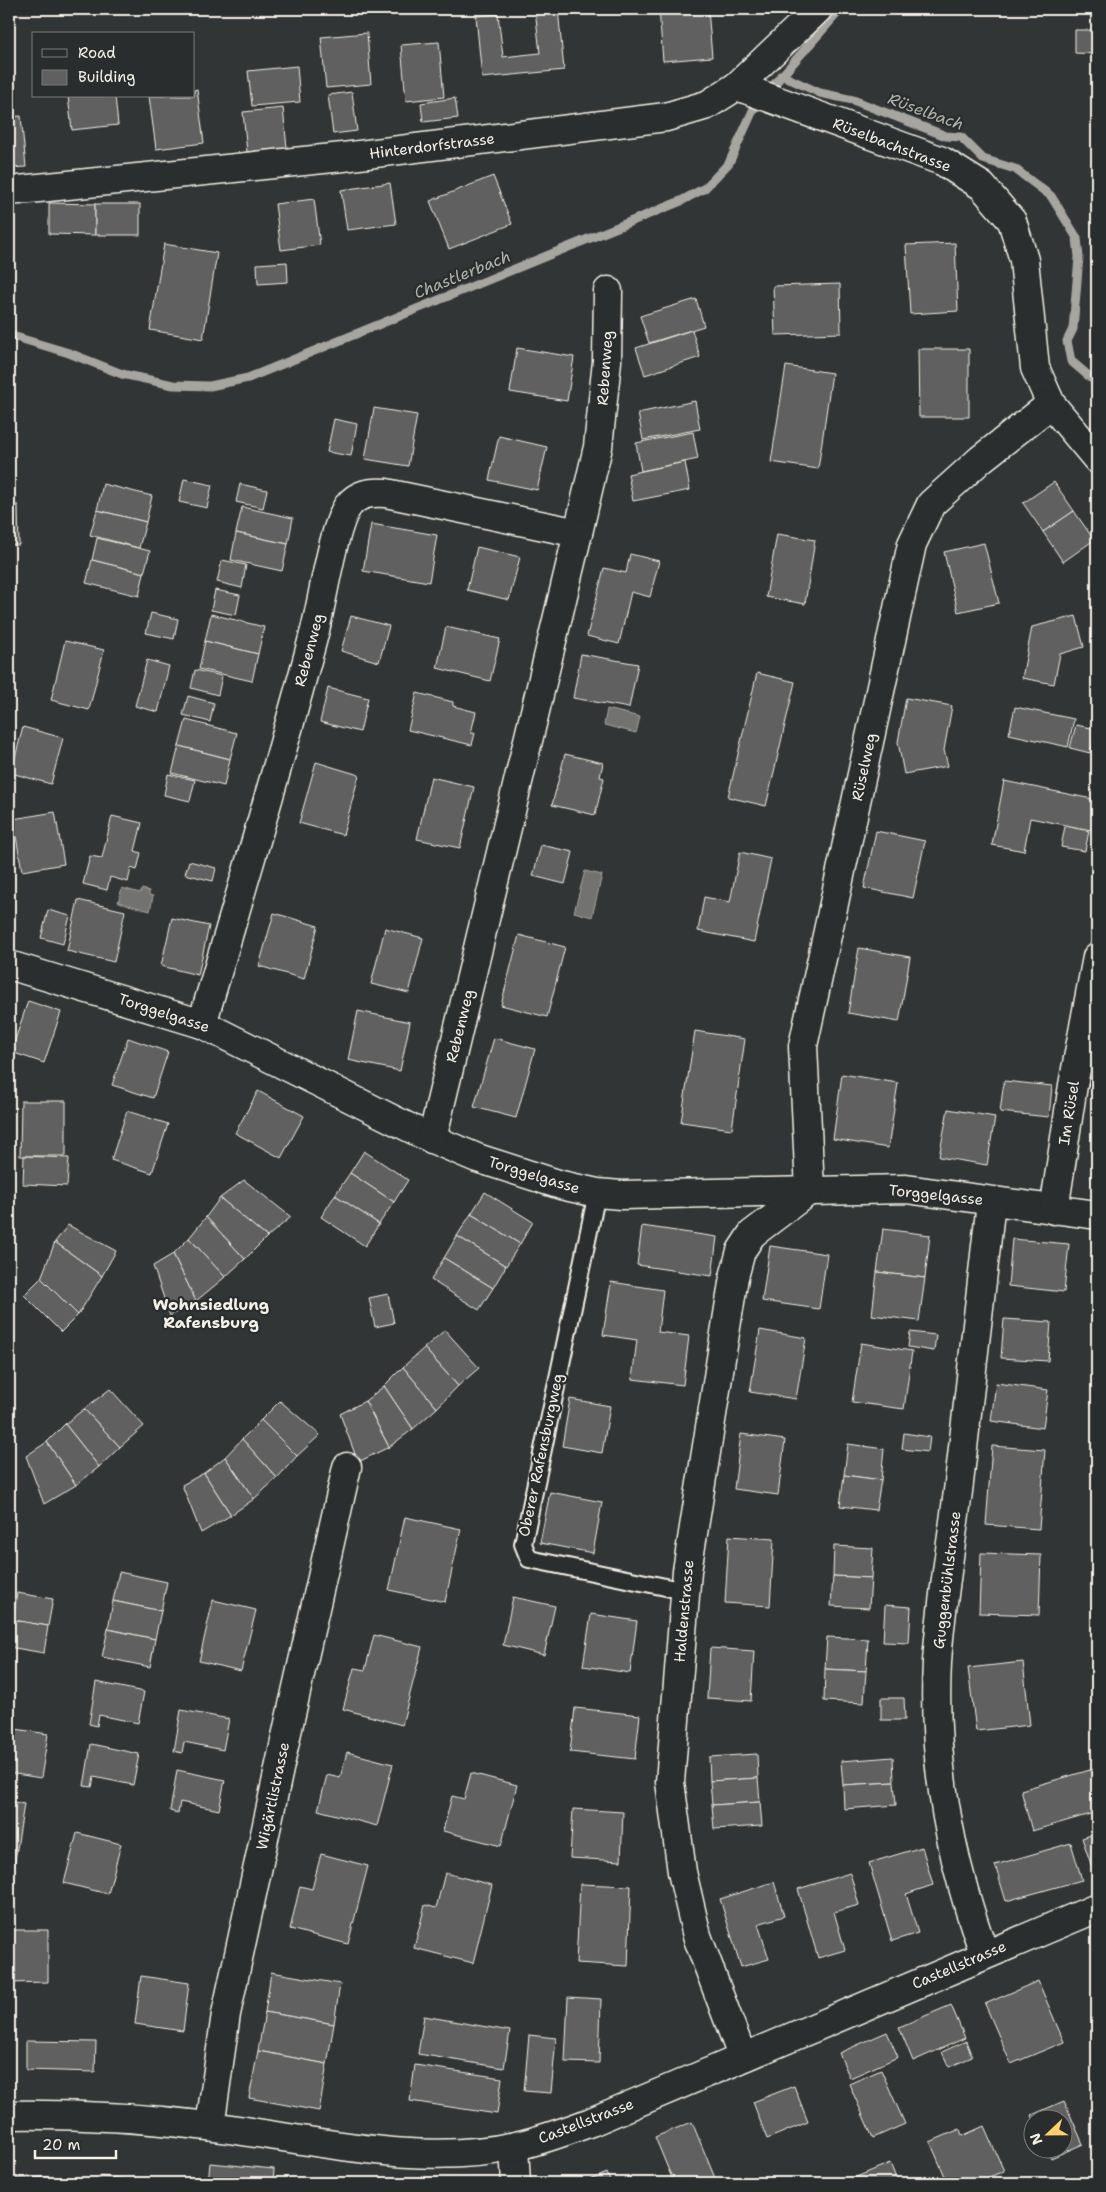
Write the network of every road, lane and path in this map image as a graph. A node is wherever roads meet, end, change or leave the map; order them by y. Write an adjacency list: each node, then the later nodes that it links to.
1 (818, 9): 2 (street, Hinterdorfstrasse)
2 (754, 92): 3 (street, Hinterdorfstrasse); 5 (street, Rüselbachstrasse)
3 (9, 191)
4 (608, 291): 7 (street, Rebenweg)
5 (1051, 404): 6 (street, Rüselbachstrasse); 12 (street, Rüselweg)
6 (1097, 459)
7 (578, 533): 10 (street, Rebenweg); 11 (street, Rebenweg)
8 (1097, 957): 15 (street, Im Rüsel)
9 (9, 965): 10 (street, Torggelgasse)
10 (202, 1024): 11 (street, Torggelgasse)
11 (432, 1139): 13 (street, Torggelgasse)
12 (810, 1190): 13 (street, Torggelgasse); 14 (street, Torggelgasse); 18 (street, Haldenstrasse)
13 (596, 1193): 18 (lane, Oberer Rafensburgweg)
14 (992, 1202): 15 (street, Torggelgasse); 20 (street, Guggenbühlstrasse)
15 (1054, 1210): 16 (street, Torggelgasse)
16 (1097, 1215)
17 (347, 1467): 23 (street, Wigärtlistrasse)
18 (685, 1591): 21 (street, Haldenstrasse)
19 (1097, 1908): 20 (street, Castellstrasse)
20 (985, 1955): 21 (street, Castellstrasse)
21 (742, 2056): 24 (street, Castellstrasse)
22 (9, 2115): 23 (street, Castellstrasse)
23 (210, 2126): 24 (street, Castellstrasse)
24 (514, 2147): 25 (street)
25 (516, 2183)

